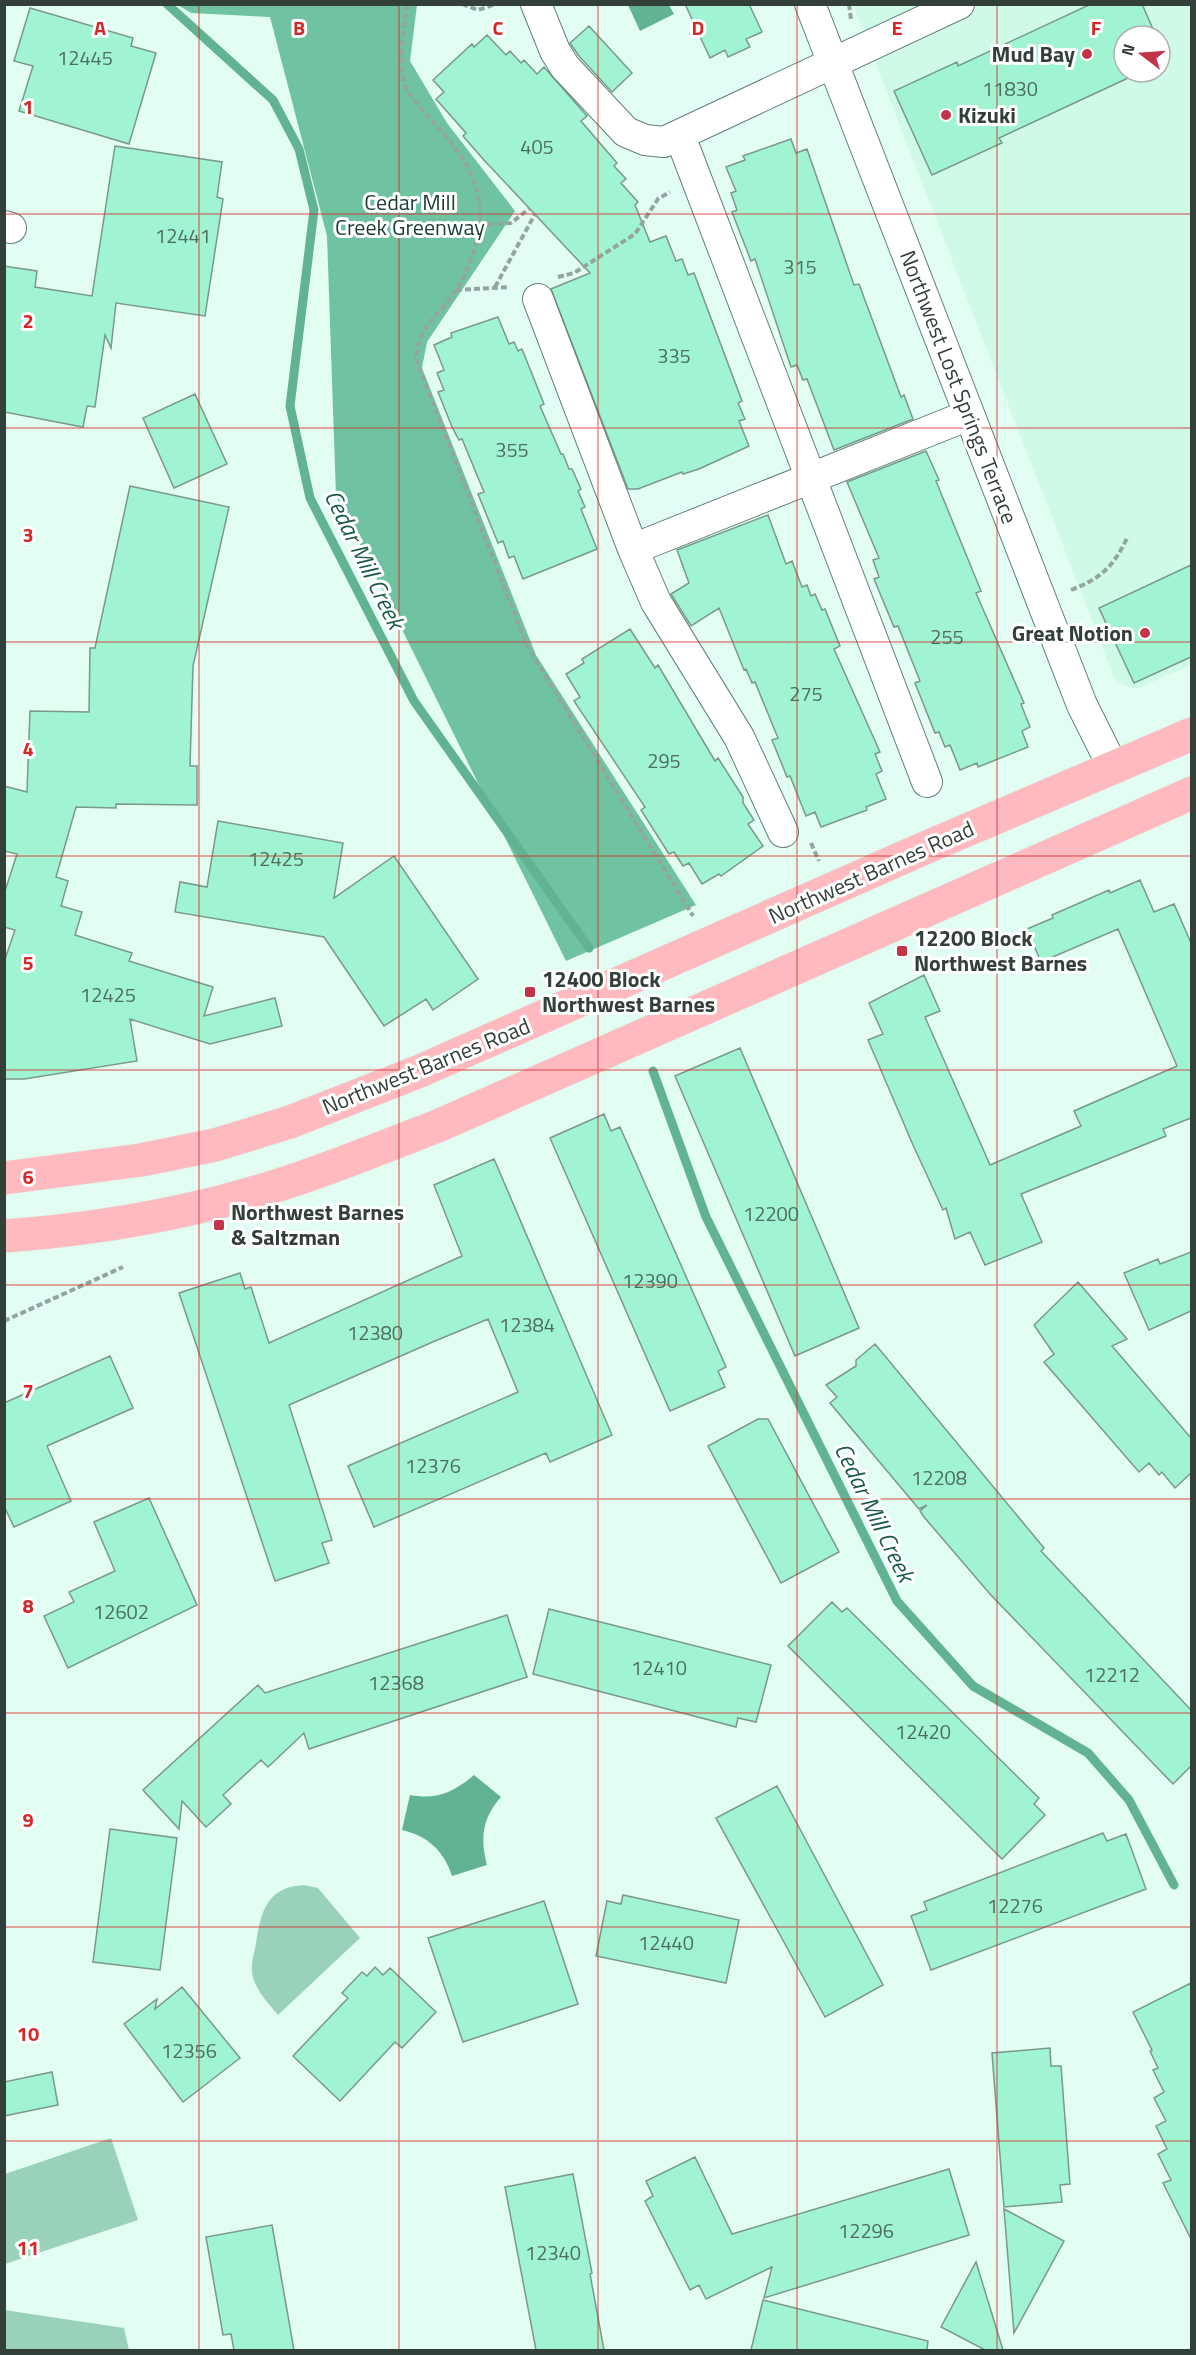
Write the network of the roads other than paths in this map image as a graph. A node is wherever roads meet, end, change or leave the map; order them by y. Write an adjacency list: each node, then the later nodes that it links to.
1 (536, 4): 5 (street)
2 (810, 4): 4 (street, Northwest Lost Springs Terrace)
3 (958, 4): 4 (street)
4 (834, 63): 5 (street); 7 (street, Northwest Lost Springs Terrace)
5 (680, 136): 8 (street)
6 (534, 288): 9 (street)
7 (969, 415): 8 (street); 11 (street, Northwest Lost Springs Terrace)
8 (811, 480): 9 (street); 12 (street)
9 (633, 549): 14 (street)
10 (1191, 734): 11 (main road, Northwest Barnes Road)
11 (1113, 767): 15 (main road, Northwest Barnes Road)
12 (927, 782)
13 (1191, 793): 16 (main road)
14 (796, 834)
15 (4, 1178)
16 (4, 1236)

